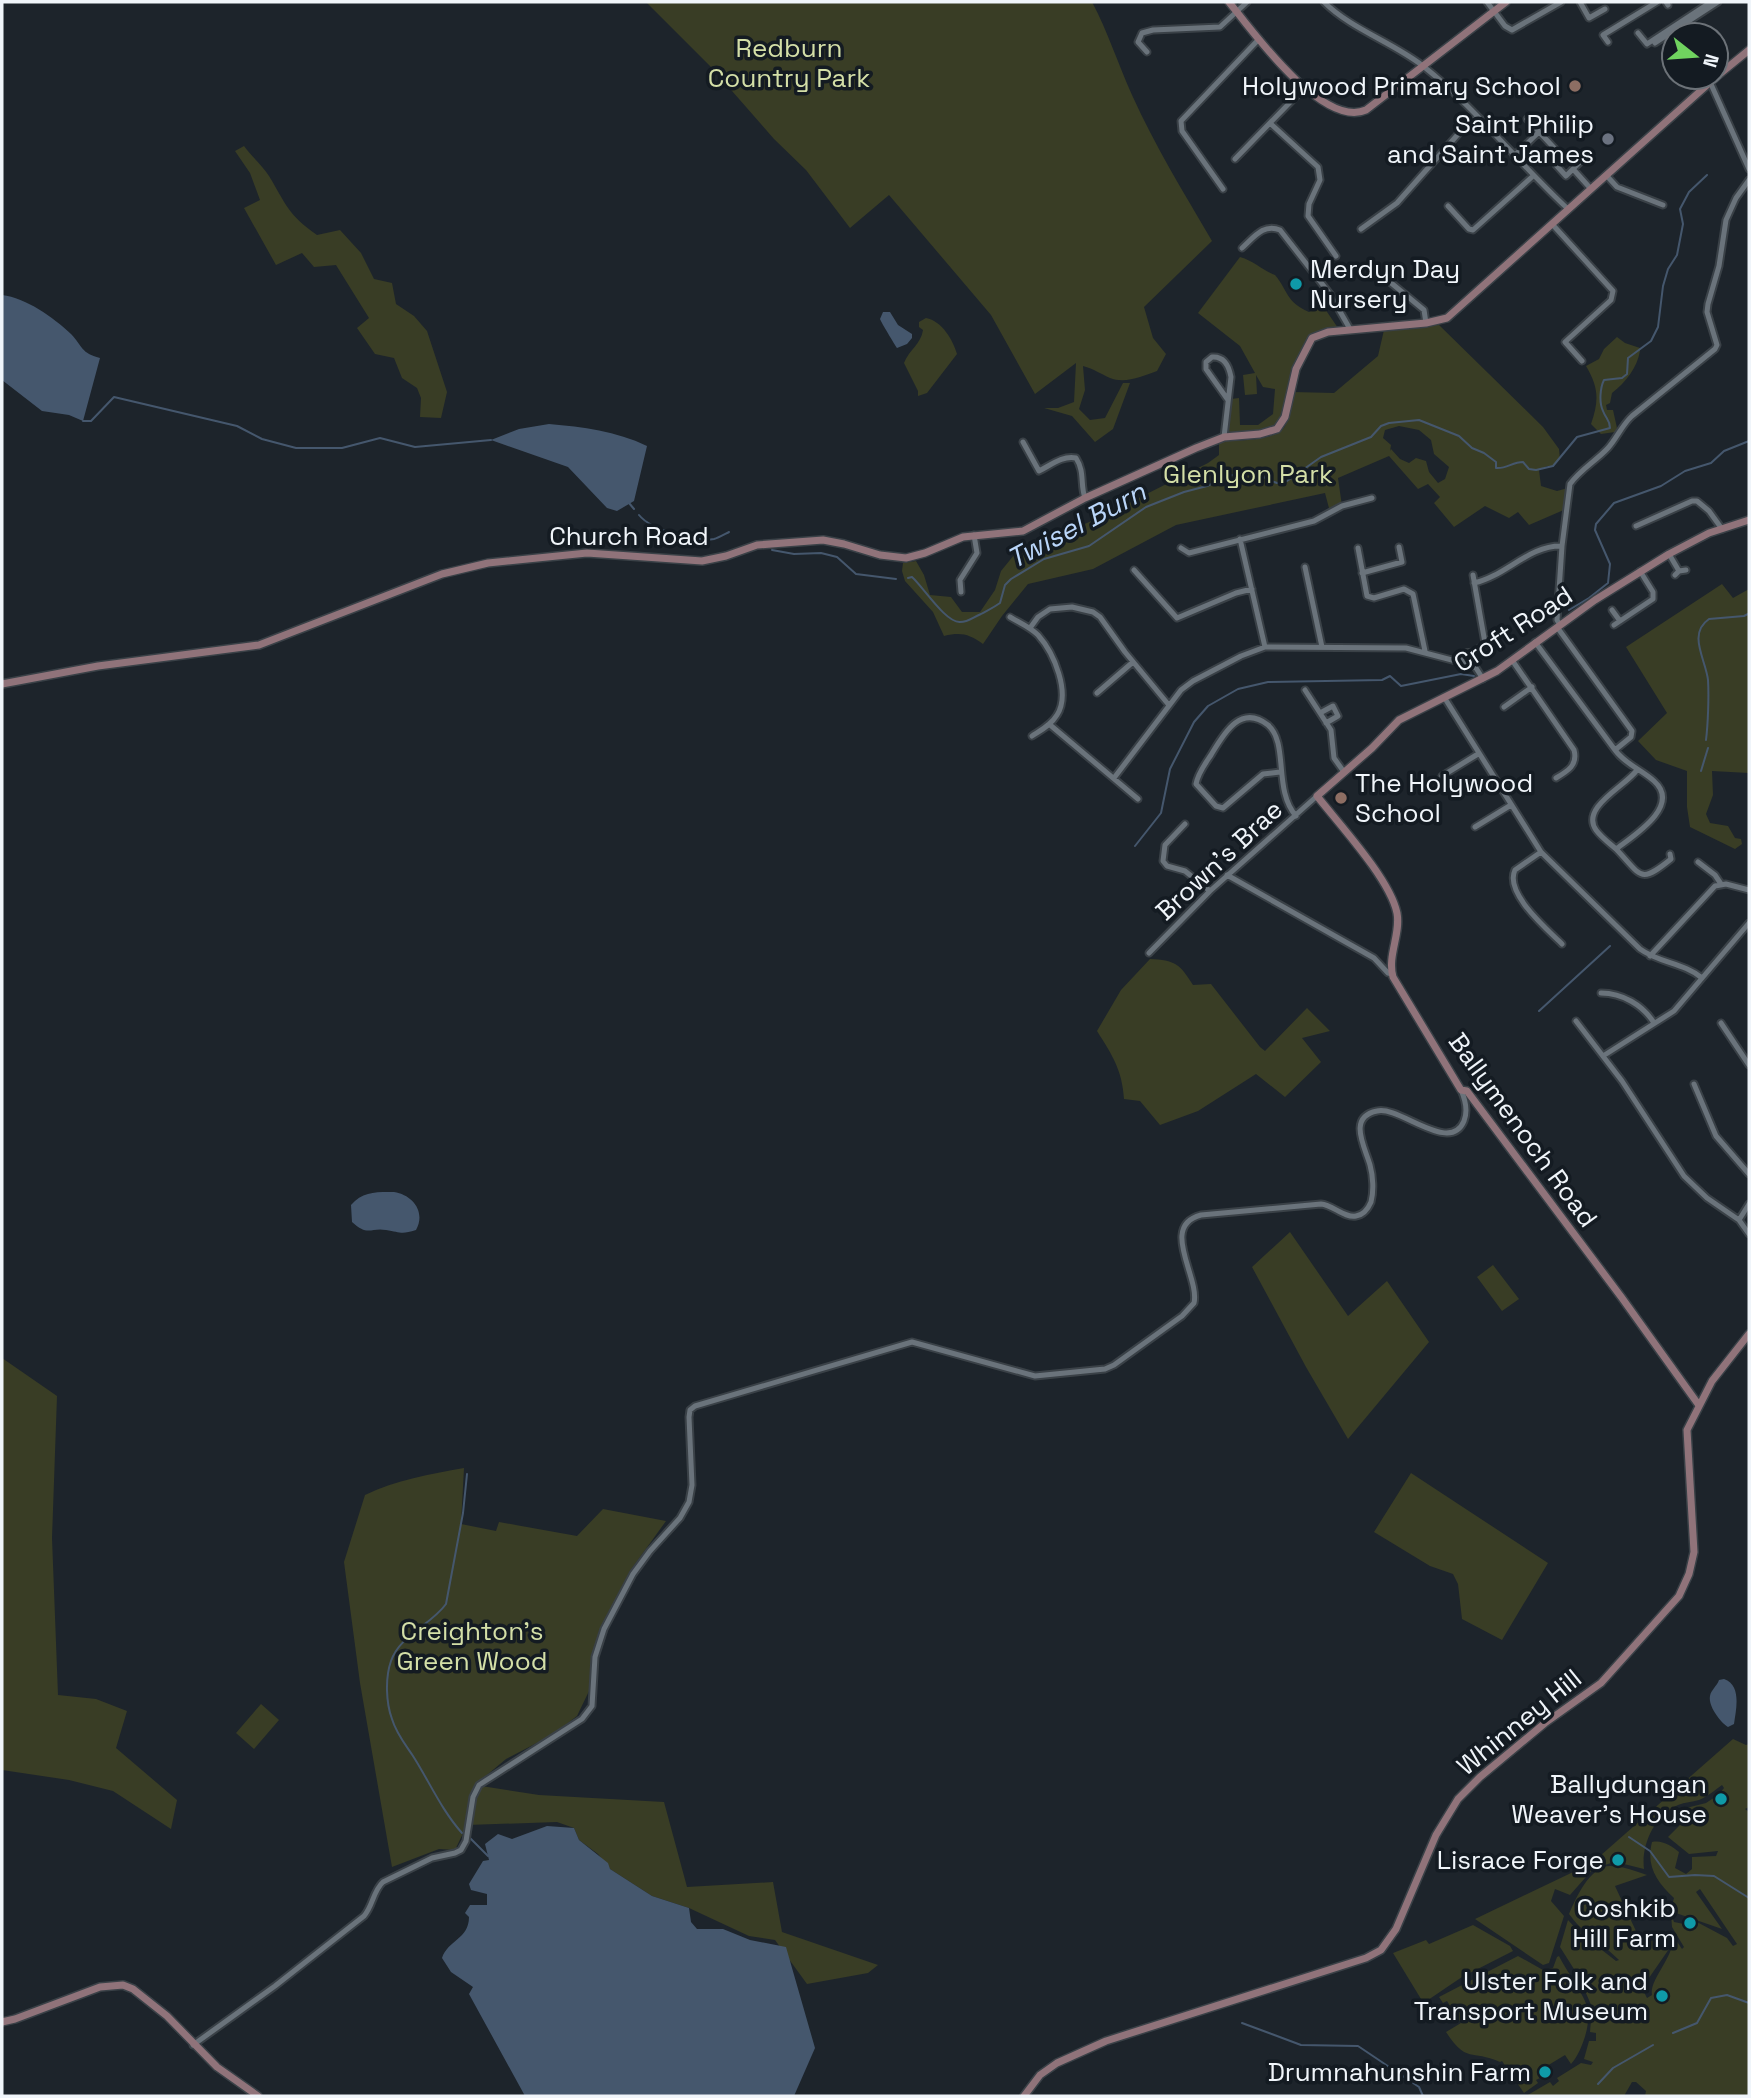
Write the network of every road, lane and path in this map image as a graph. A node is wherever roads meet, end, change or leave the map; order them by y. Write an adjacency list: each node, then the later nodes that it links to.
1 (1229, 2): 14 (street)
2 (1247, 2): 14 (street)
3 (1324, 2): 22 (street)
4 (1487, 2): 12 (street)
5 (1506, 2): 12 (street)
6 (1560, 2): 12 (street)
7 (1580, 2): 11 (street)
8 (1657, 2): 13 (street)
9 (1711, 2): 16 (street)
10 (1718, 2): 19 (street)
11 (1605, 9)
12 (1494, 11): 22 (street)
13 (1641, 11): 15 (street); 18 (street)
14 (1237, 12): 17 (street); 21 (street)
15 (1645, 18)
16 (1638, 33)
17 (1259, 40): 24 (street); 41 (street)
18 (1608, 41)
19 (1655, 43)
20 (1749, 50): 23 (street, Church Road)
21 (1147, 52)
22 (1423, 66): 24 (street); 27 (street)
23 (1730, 66)
24 (1305, 87): 29 (street)
25 (1701, 91): 39 (street, Church Road)
26 (1718, 91): 37 (street)
27 (1477, 117): 32 (street); 47 (street)
28 (1527, 119): 30 (street)
29 (1270, 123): 34 (street); 49 (street)
30 (1539, 132): 31 (street); 32 (street)
31 (1558, 152)
32 (1514, 156): 38 (street)
33 (1586, 156): 36 (street)
34 (1235, 159)
35 (1556, 165): 36 (street)
36 (1573, 169): 42 (street)
37 (1749, 169)
38 (1533, 176): 44 (street); 45 (street)
39 (1606, 176): 42 (street, Church Road); 43 (street)
40 (1749, 180): 64 (street)
41 (1223, 189)
42 (1591, 189): 45 (street, Church Road)
43 (1663, 205)
44 (1448, 206)
45 (1568, 209): 46 (street, Church Road)
46 (1552, 224): 51 (street, Church Road); 53 (street)
47 (1372, 233)
48 (1242, 248): 52 (street)
49 (1336, 256)
50 (1390, 282): 51 (street)
51 (1426, 323): 52 (street, Church Road)
52 (1350, 329): 55 (street, Church Road)
53 (1582, 361)
54 (1227, 400): 54 (street); 55 (street)
55 (1224, 437): 57 (street, Church Road)
56 (1023, 442): 57 (street)
57 (1085, 498): 62 (street, Church Road)
58 (1373, 498): 63 (street)
59 (1749, 520): 61 (street, Croft Road)
60 (1636, 526): 61 (street)
61 (1722, 529): 68 (street, Croft Road)
62 (974, 535): 77 (street); 90 (street, Church Road)
63 (1240, 539): 65 (street); 76 (street)
64 (1562, 546): 75 (street); 80 (street)
65 (1181, 548)
66 (1358, 548): 73 (street)
67 (1399, 548): 73 (street)
68 (1669, 554): 71 (street, Croft Road); 72 (street)
69 (1305, 567): 84 (street)
70 (1134, 570): 76 (street)
71 (1640, 571): 78 (street); 80 (street, Croft Road)
72 (1680, 572)
73 (1362, 573): 85 (street)
74 (1473, 575): 75 (street)
75 (1474, 583): 88 (street)
76 (1252, 590): 83 (street)
77 (961, 592)
78 (1612, 610)
79 (1010, 617): 81 (street)
80 (1559, 626): 82 (street, Croft Road); 101 (street)
81 (1030, 628): 87 (street); 99 (street)
82 (1535, 642): 86 (street, Croft Road); 101 (street)
83 (1265, 647): 84 (street); 95 (street)
84 (1322, 648): 85 (street)
85 (1425, 652): 88 (street)
86 (1512, 660): 89 (street, Croft Road); 91 (street)
87 (1133, 662): 93 (street); 95 (street)
88 (1461, 662): 89 (street)
89 (1483, 679): 94 (street, Croft Road)
90 (2, 684)
91 (1532, 687): 96 (street); 108 (street)
92 (1305, 690): 97 (street)
93 (1097, 693)
94 (1444, 697): 102 (street); 105 (street, Croft Road)
95 (1168, 704): 107 (street)
96 (1504, 707)
97 (1320, 713): 98 (street); 98 (street)
98 (1326, 723): 105 (street)
99 (1049, 724): 100 (street); 107 (street)
100 (1032, 736)
101 (1615, 750): 103 (street)
102 (1478, 754): 106 (street); 111 (street)
103 (1637, 770): 115 (street); 115 (street)
104 (1280, 772): 104 (street); 112 (street)
105 (1344, 772): 109 (street, Croft Road)
106 (1442, 776)
107 (1114, 778): 110 (street)
108 (1556, 778)
109 (1317, 796): 112 (street, Brown's Brae); 127 (street)
110 (1138, 799)
111 (1511, 805): 114 (street); 116 (street)
112 (1296, 816): 119 (street, Brown's Brae)
113 (1185, 824): 122 (street)
114 (1475, 827)
115 (1616, 849): 117 (street)
116 (1541, 852): 124 (street); 126 (street)
117 (1670, 854)
118 (1699, 862): 120 (street)
119 (1227, 876): 122 (street, Brown's Brae); 127 (street)
120 (1721, 884): 121 (street); 126 (street)
121 (1749, 890)
122 (1210, 891): 125 (street, Brown's Brae)
123 (1749, 923): 128 (street)
124 (1562, 944)
125 (1149, 953)
126 (1650, 956): 128 (street)
127 (1392, 974): 136 (street, Ballymenoch Road)
128 (1702, 978): 131 (street)
129 (1601, 993): 131 (street)
130 (1576, 1021): 133 (street)
131 (1654, 1023): 133 (street)
132 (1721, 1023): 134 (street)
133 (1603, 1056): 139 (street)
134 (1749, 1065)
135 (1694, 1084): 137 (street)
136 (1461, 1090): 142 (street, Ballymenoch Road); 144 (street)
137 (1749, 1174)
138 (1749, 1204): 139 (street)
139 (1739, 1220): 140 (street)
140 (1749, 1234)
141 (1749, 1334): 142 (street, Whinney Hill)
142 (1698, 1404): 146 (street, Whinney Hill)
143 (2, 2022): 144 (street)
144 (193, 2045): 145 (street)
145 (258, 2096)
146 (1024, 2096)

